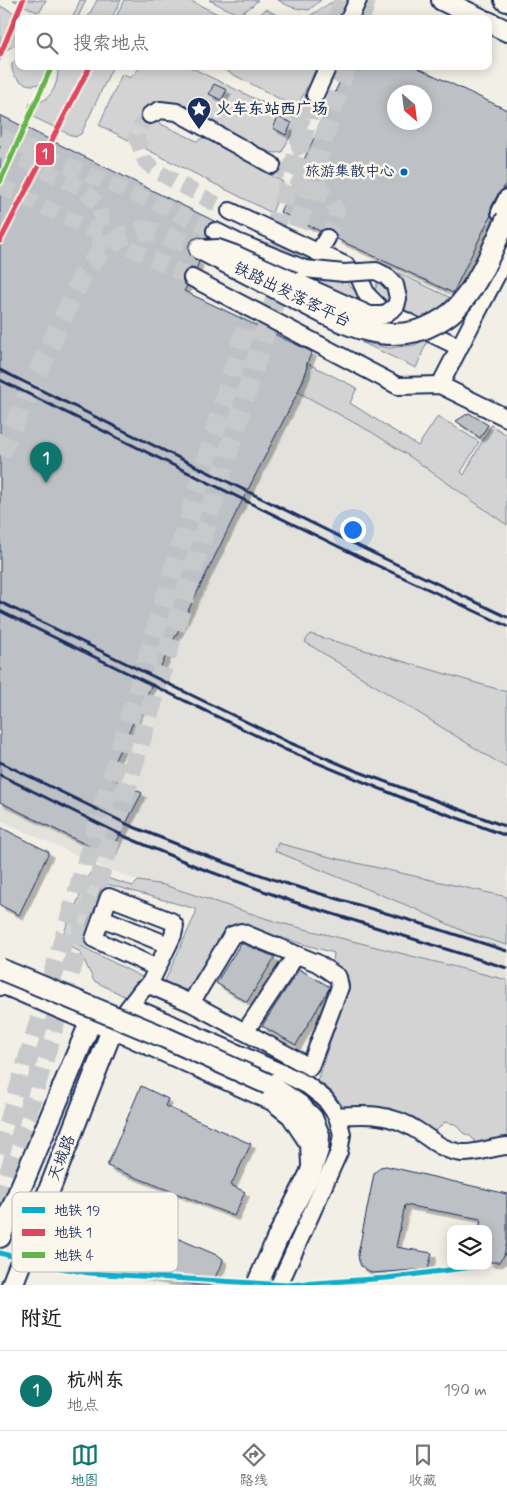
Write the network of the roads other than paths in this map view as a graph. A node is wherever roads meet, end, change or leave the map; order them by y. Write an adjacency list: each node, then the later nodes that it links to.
1 (358, 0): 3 (street)
2 (442, 0): 4 (main road)
3 (351, 15)
4 (473, 15)
5 (492, 24): 6 (main road)
6 (507, 31)
7 (326, 70): 8 (street)
8 (315, 95)
9 (150, 115): 10 (street)
10 (272, 166)
11 (505, 209): 15 (main road, 铁路出发落客平台, bridge)
12 (230, 211): 16 (street)
13 (215, 231): 15 (street, bridge)
14 (327, 238): 16 (street)
15 (200, 249)
16 (318, 253): 19 (street)
17 (507, 255): 19 (street)
18 (192, 278): 20 (street)
19 (459, 347): 20 (street)
20 (440, 385): 21 (street)
21 (507, 418)
22 (102, 918): 23 (street); 23 (street); 25 (street)
23 (168, 945): 25 (street)
24 (296, 955): 29 (street); 33 (street); 33 (street)
25 (157, 968): 27 (street)
26 (0, 969): 36 (main road, bridge)
27 (149, 985): 29 (street); 30 (street)
28 (0, 987): 31 (street)
29 (191, 1003): 33 (street)
30 (130, 1006): 32 (street); 34 (street)
31 (90, 1023): 32 (street); 37 (main road, 天城路)
32 (112, 1030): 36 (street); 38 (main road, 天城路)
33 (245, 1032)
34 (337, 1116): 35 (street); 44 (street)
35 (507, 1146)
36 (310, 1174): 43 (main road)
37 (19, 1192)
38 (48, 1192)
39 (12, 1208): 40 (main road, 天城路)
40 (0, 1237)
41 (17, 1272): 42 (main road, 天城路)
42 (12, 1285)
43 (257, 1285)
44 (279, 1285)

